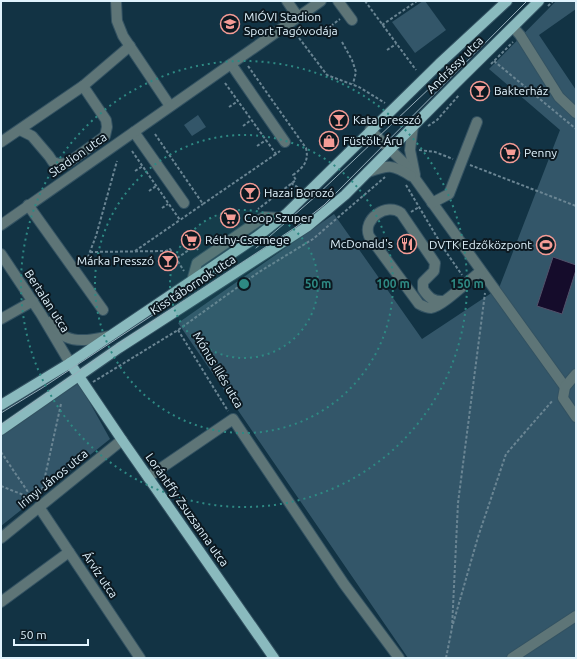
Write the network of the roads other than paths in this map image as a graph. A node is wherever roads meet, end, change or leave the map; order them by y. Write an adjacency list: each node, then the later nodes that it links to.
1 (116, 1): 10 (street)
2 (287, 1): 7 (street)
3 (321, 1): 7 (street, Stadion utca)
4 (338, 1): 8 (street)
5 (507, 1): 18 (main road, Andrássy utca)
6 (539, 1): 9 (main road, Andrássy utca)
7 (298, 17): 11 (street, Stadion utca)
8 (350, 17)
9 (513, 27): 14 (street); 16 (main road, Andrássy utca)
10 (130, 46): 12 (street); 13 (street)
11 (231, 64): 13 (street, Stadion utca); 21 (street)
12 (83, 86): 17 (street); 17 (street)
13 (170, 106): 19 (street, Stadion utca)
14 (576, 113)
15 (476, 122): 26 (street)
16 (413, 126): 22 (main road, Andrássy utca); 24 (street)
17 (20, 130): 20 (street)
18 (370, 130): 22 (street); 36 (main road, Kiss tábornok utca)
19 (134, 132): 25 (street); 27 (street, Stadion utca)
20 (1, 142)
21 (283, 146)
22 (390, 149): 23 (main road, Kiss tábornok utca); 24 (street)
23 (368, 172): 24 (street); 39 (main road, Kiss tábornok utca)
24 (416, 178): 26 (street)
25 (184, 203)
26 (432, 203): 30 (street)
27 (28, 205): 28 (street, Stadion utca); 33 (street)
28 (1, 225)
29 (1, 254): 31 (street, Bertalan utca)
30 (484, 275): 32 (street); 40 (street)
31 (33, 301): 34 (street, Bertalan utca); 35 (street)
32 (444, 301): 32 (street)
33 (103, 310)
34 (41, 314): 36 (street); 37 (street, Bertalan utca)
35 (1, 319)
36 (111, 335): 37 (main road, Kiss tábornok utca)
37 (70, 363): 39 (main road, Lorántffy Zsuzsanna utca); 41 (main road, Kiss tábornok utca)
38 (576, 374): 40 (street)
39 (79, 376): 43 (main road, Kiss tábornok utca); 44 (main road, Lorántffy Zsuzsanna utca)
40 (564, 387): 42 (street)
41 (1, 405)
42 (576, 417)
43 (1, 430)
44 (122, 440): 45 (main road, Lorántffy Zsuzsanna utca); 46 (street, Irinyi János utca)
45 (148, 477): 52 (main road, Lorántffy Zsuzsanna utca); 53 (street, Mónus Illés utca)
46 (39, 507): 47 (street, Irinyi János utca); 48 (street, Árvíz utca)
47 (1, 538)
48 (69, 552): 49 (street); 51 (street, Árvíz utca)
49 (1, 602)
50 (576, 616): 54 (street)
51 (140, 658)
52 (274, 658)
53 (399, 658)
54 (512, 658)

